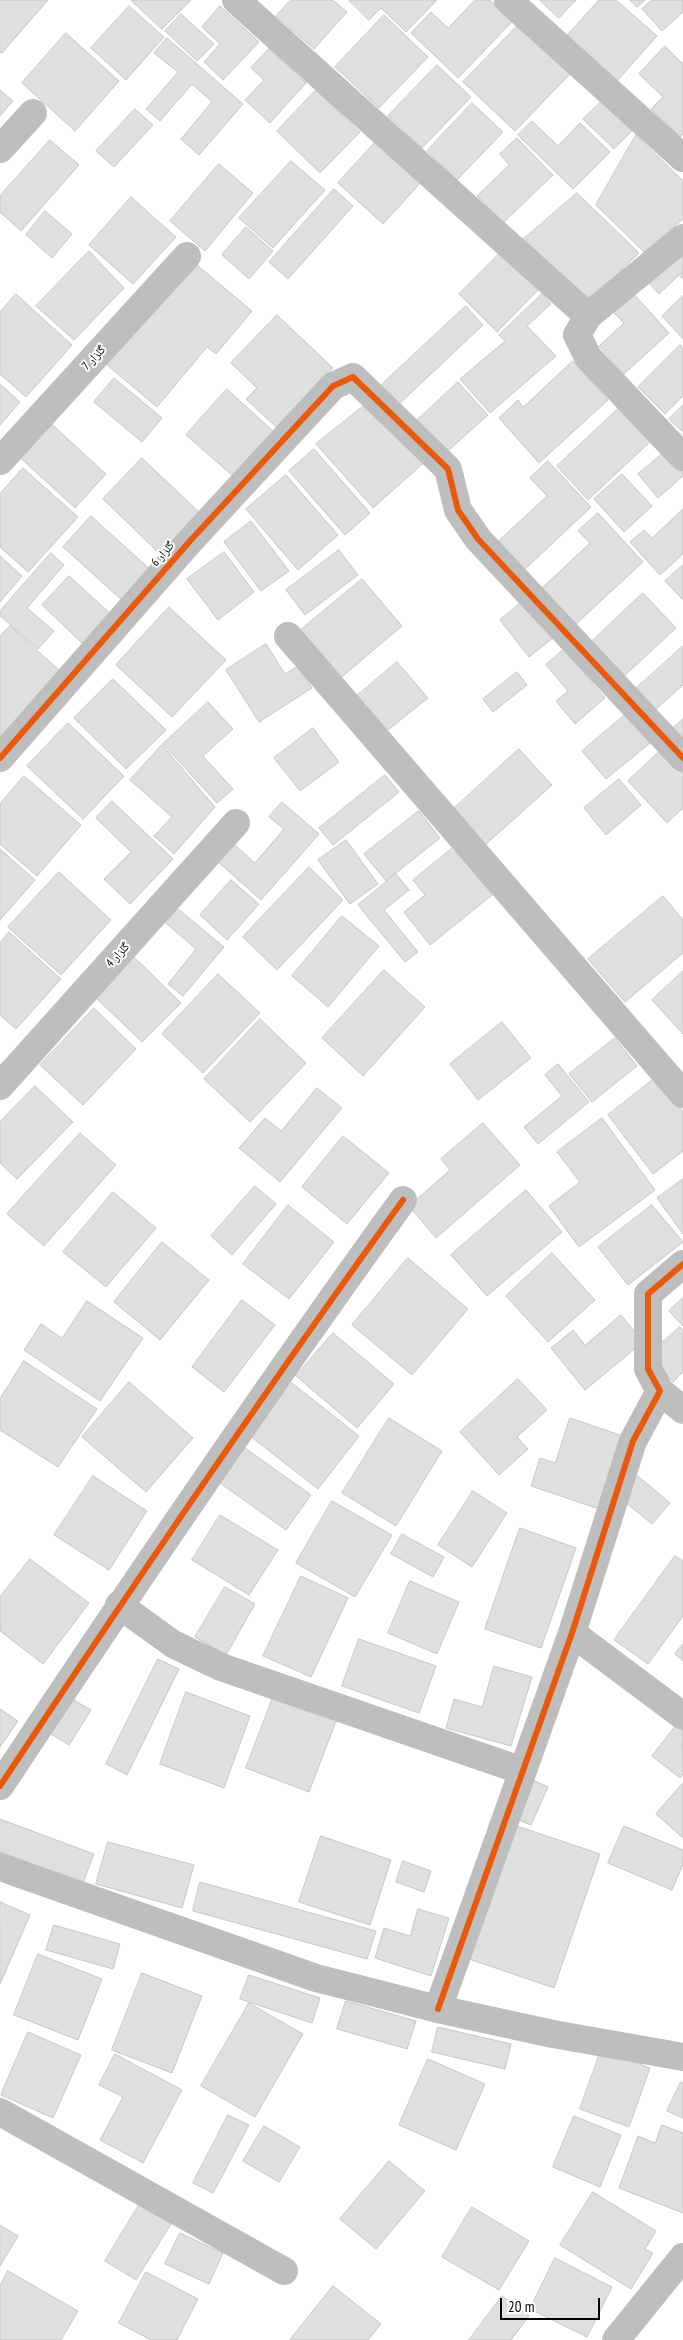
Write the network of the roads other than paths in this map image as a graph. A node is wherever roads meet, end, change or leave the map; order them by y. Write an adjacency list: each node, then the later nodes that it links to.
1 (236, 0): 8 (street)
2 (508, 0): 5 (street)
3 (33, 113): 4 (street)
4 (0, 149)
5 (683, 158)
6 (683, 238): 8 (street)
7 (187, 256): 10 (street, گلزار 7)
8 (588, 316): 9 (street)
9 (683, 457)
10 (0, 461)
11 (288, 636): 16 (street)
12 (0, 758): 13 (street, گلزار 6)
13 (683, 758)
14 (236, 823): 15 (street, گلزار 4)
15 (0, 1086)
16 (683, 1094)
17 (403, 1200): 21 (street)
18 (683, 1264): 19 (street)
19 (660, 1390): 20 (street); 22 (street)
20 (683, 1410)
21 (119, 1605): 24 (street); 25 (street)
22 (572, 1633): 23 (street); 24 (street)
23 (683, 1716)
24 (523, 1771): 27 (street)
25 (0, 1786)
26 (0, 1867): 27 (street)
27 (438, 2009): 28 (street)
28 (683, 2057)
29 (0, 2112): 31 (street)
30 (683, 2257): 32 (street)
31 (284, 2271)
32 (616, 2340)

